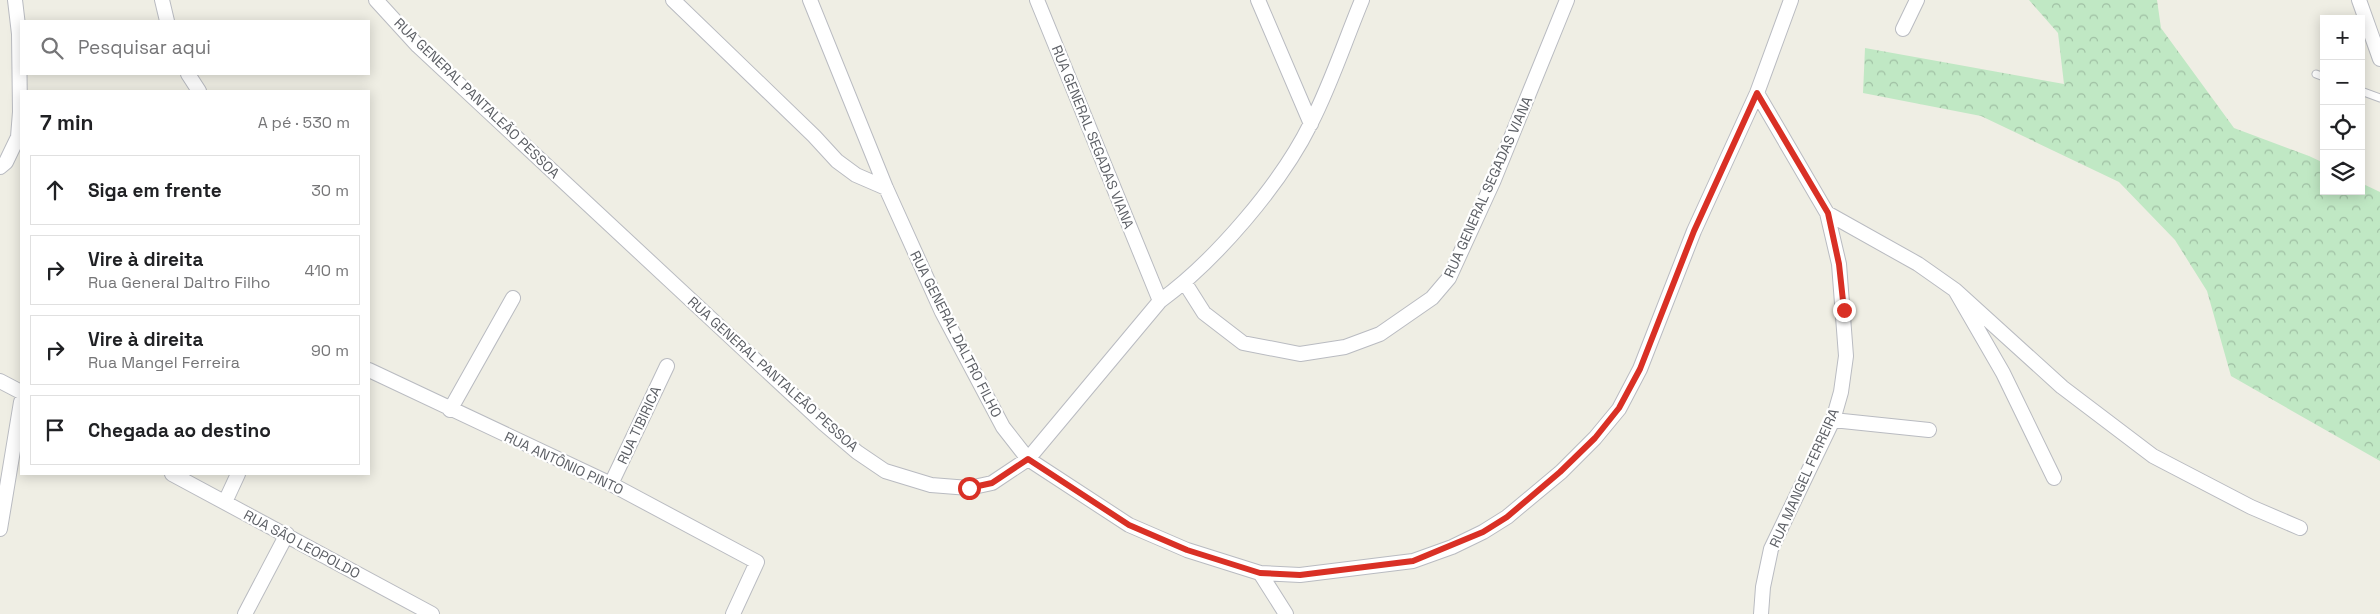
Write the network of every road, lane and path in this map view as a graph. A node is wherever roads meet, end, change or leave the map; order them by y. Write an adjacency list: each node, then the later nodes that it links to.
1 (15, 0): 22 (street)
2 (162, 0): 13 (street)
3 (376, 0): 37 (street, RUA GENERAL PANTALEÃO PESSOA)
4 (673, 0): 23 (street)
5 (810, 0): 23 (street, RUA GENERAL DALTRO FILHO)
6 (1037, 0): 28 (street, RUA GENERAL SEGADAS VIANA)
7 (1258, 0): 21 (street)
8 (1362, 0): 21 (street, RUA GENERAL PANTALEÃO PESSOA)
9 (1567, 0): 25 (street, RUA GENERAL SEGADAS VIANA)
10 (1791, 0): 19 (street, RUA GENERAL DALTRO FILHO)
11 (1917, 0): 14 (street)
12 (2359, 0): 15 (street)
13 (168, 20)
14 (1903, 29)
15 (2380, 59)
16 (189, 75): 17 (street)
17 (197, 90)
18 (2365, 92): 20 (lane)
19 (1757, 93): 24 (street, RUA MANGEL FERREIRA); 46 (street, RUA GENERAL DALTRO FILHO)
20 (2380, 98)
21 (1311, 124): 25 (street, RUA GENERAL PANTALEÃO PESSOA)
22 (0, 167)
23 (886, 188): 37 (street, RUA GENERAL DALTRO FILHO)
24 (1828, 213): 26 (street); 35 (street, RUA MANGEL FERREIRA)
25 (1185, 283): 28 (street, RUA GENERAL PANTALEÃO PESSOA)
26 (1955, 290): 40 (street); 43 (street)
27 (513, 298): 34 (street)
28 (1160, 301): 37 (street, RUA GENERAL PANTALEÃO PESSOA)
29 (667, 366): 41 (street, RUA TIBIRICA)
30 (370, 370): 34 (street, RUA ANTÔNIO PINTO)
31 (0, 381): 32 (street)
32 (20, 391)
33 (20, 408): 44 (street)
34 (450, 410): 41 (street, RUA ANTÔNIO PINTO)
35 (1833, 420): 36 (street); 51 (street, RUA MANGEL FERREIRA)
36 (1929, 430)
37 (1028, 459): 46 (street, RUA GENERAL DALTRO FILHO)
38 (174, 475): 42 (street, RUA SÃO LEOPOLDO)
39 (238, 475): 42 (street)
40 (2054, 478)
41 (611, 484): 49 (street, RUA ANTÔNIO PINTO)
42 (225, 502): 45 (street, RUA SÃO LEOPOLDO)
43 (2300, 528)
44 (0, 529)
45 (287, 534): 47 (street); 48 (street, RUA SÃO LEOPOLDO)
46 (1260, 573): 50 (street)
47 (245, 614)
48 (432, 614)
49 (733, 614)
50 (1286, 614)
51 (1761, 614)

